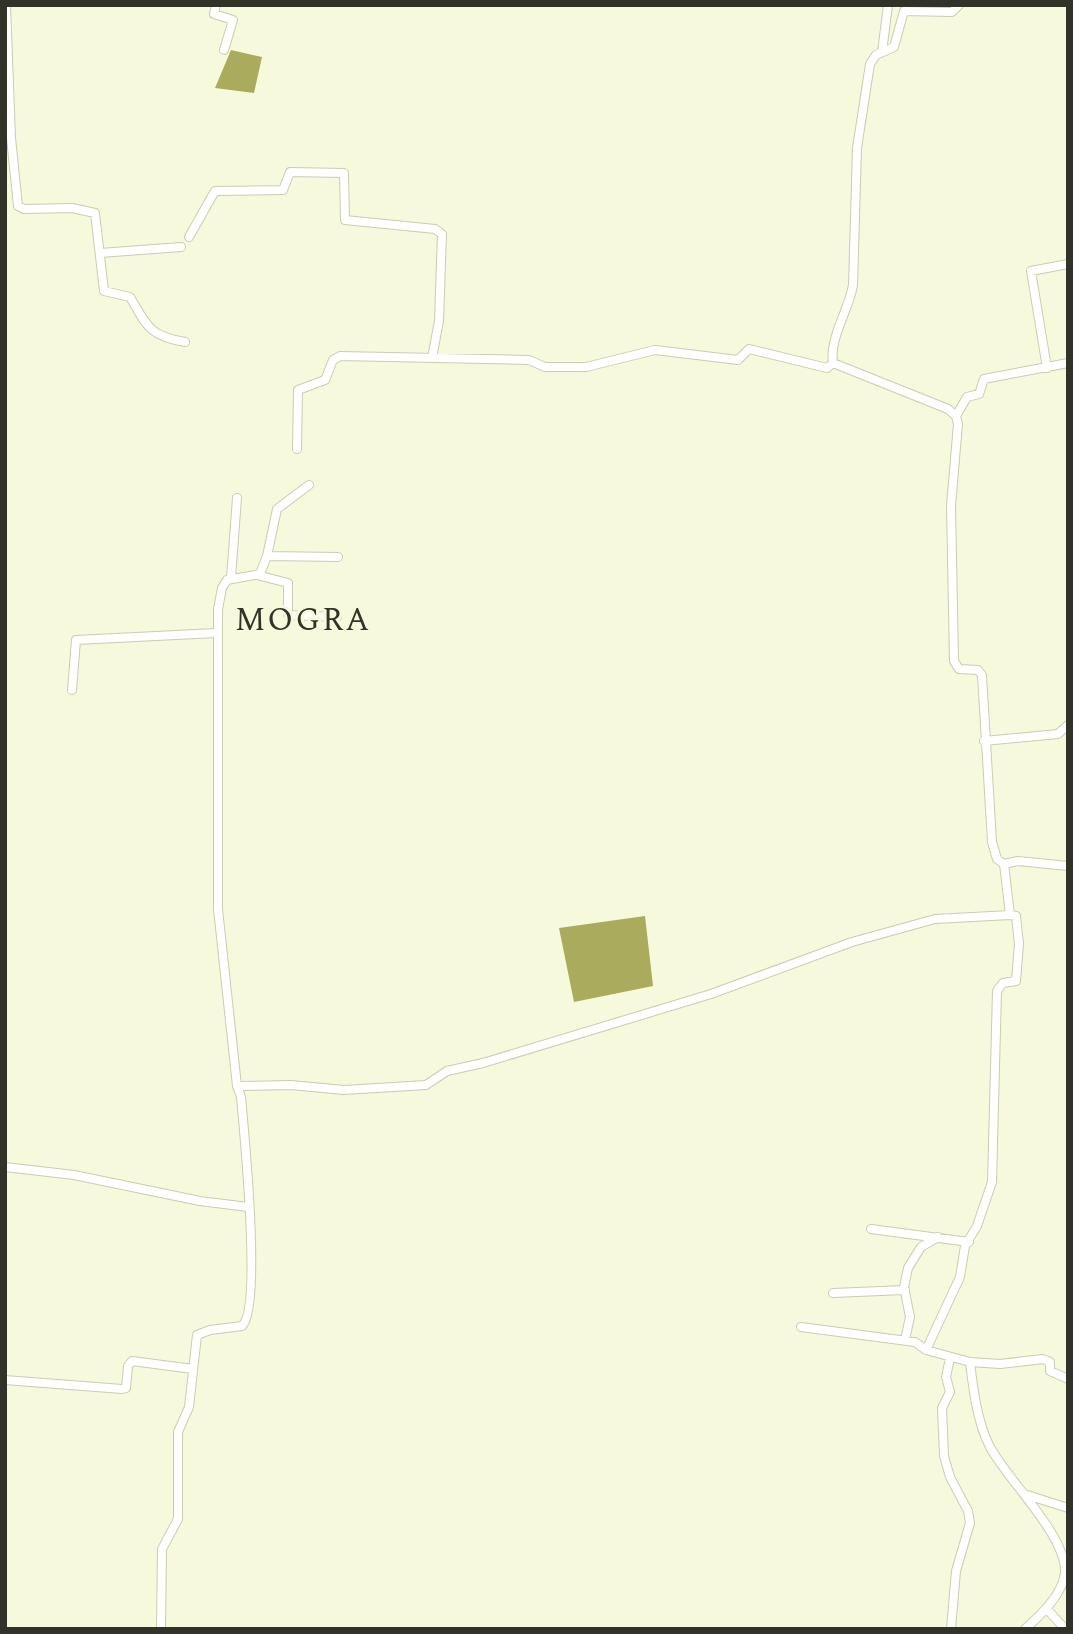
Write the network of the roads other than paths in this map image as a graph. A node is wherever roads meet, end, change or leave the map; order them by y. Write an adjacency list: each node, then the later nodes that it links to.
1 (6, 5): 9 (street)
2 (216, 5): 5 (street)
3 (888, 5): 6 (street)
4 (959, 5): 6 (street)
5 (224, 50)
6 (882, 52): 13 (street)
7 (189, 237): 12 (street)
8 (181, 247): 9 (street)
9 (100, 253): 11 (street)
10 (1068, 264): 15 (street)
11 (185, 342)
12 (432, 358): 13 (street); 17 (street)
13 (833, 363): 16 (street)
14 (1068, 363): 15 (street)
15 (1047, 368): 16 (street)
16 (956, 416): 28 (street)
17 (297, 449)
18 (309, 485): 20 (street)
19 (237, 498): 23 (street)
20 (267, 556): 21 (street); 22 (street)
21 (338, 557)
22 (257, 575): 23 (street); 24 (street)
23 (231, 578): 25 (street)
24 (337, 617)
25 (216, 633): 26 (street); 32 (street)
26 (72, 690)
27 (1068, 725): 28 (street)
28 (984, 741): 29 (street)
29 (1004, 864): 30 (street); 31 (street)
30 (1068, 866)
31 (1010, 915): 32 (street); 37 (street)
32 (237, 1086): 34 (street)
33 (5, 1167): 34 (street)
34 (248, 1207): 44 (street)
35 (871, 1229): 36 (street)
36 (938, 1237): 37 (street); 38 (street)
37 (969, 1242): 42 (street)
38 (905, 1290): 39 (street); 41 (street)
39 (833, 1293)
40 (801, 1327): 41 (street)
41 (905, 1340): 42 (street)
42 (926, 1350): 43 (street)
43 (958, 1360): 45 (street); 47 (street); 51 (street)
44 (193, 1369): 46 (street); 50 (street)
45 (1068, 1379)
46 (5, 1380)
47 (1024, 1494): 48 (street); 49 (street)
48 (1068, 1508)
49 (1045, 1608): 52 (street); 53 (street)
50 (162, 1629)
51 (951, 1629)
52 (1025, 1629)
53 (1065, 1629)

